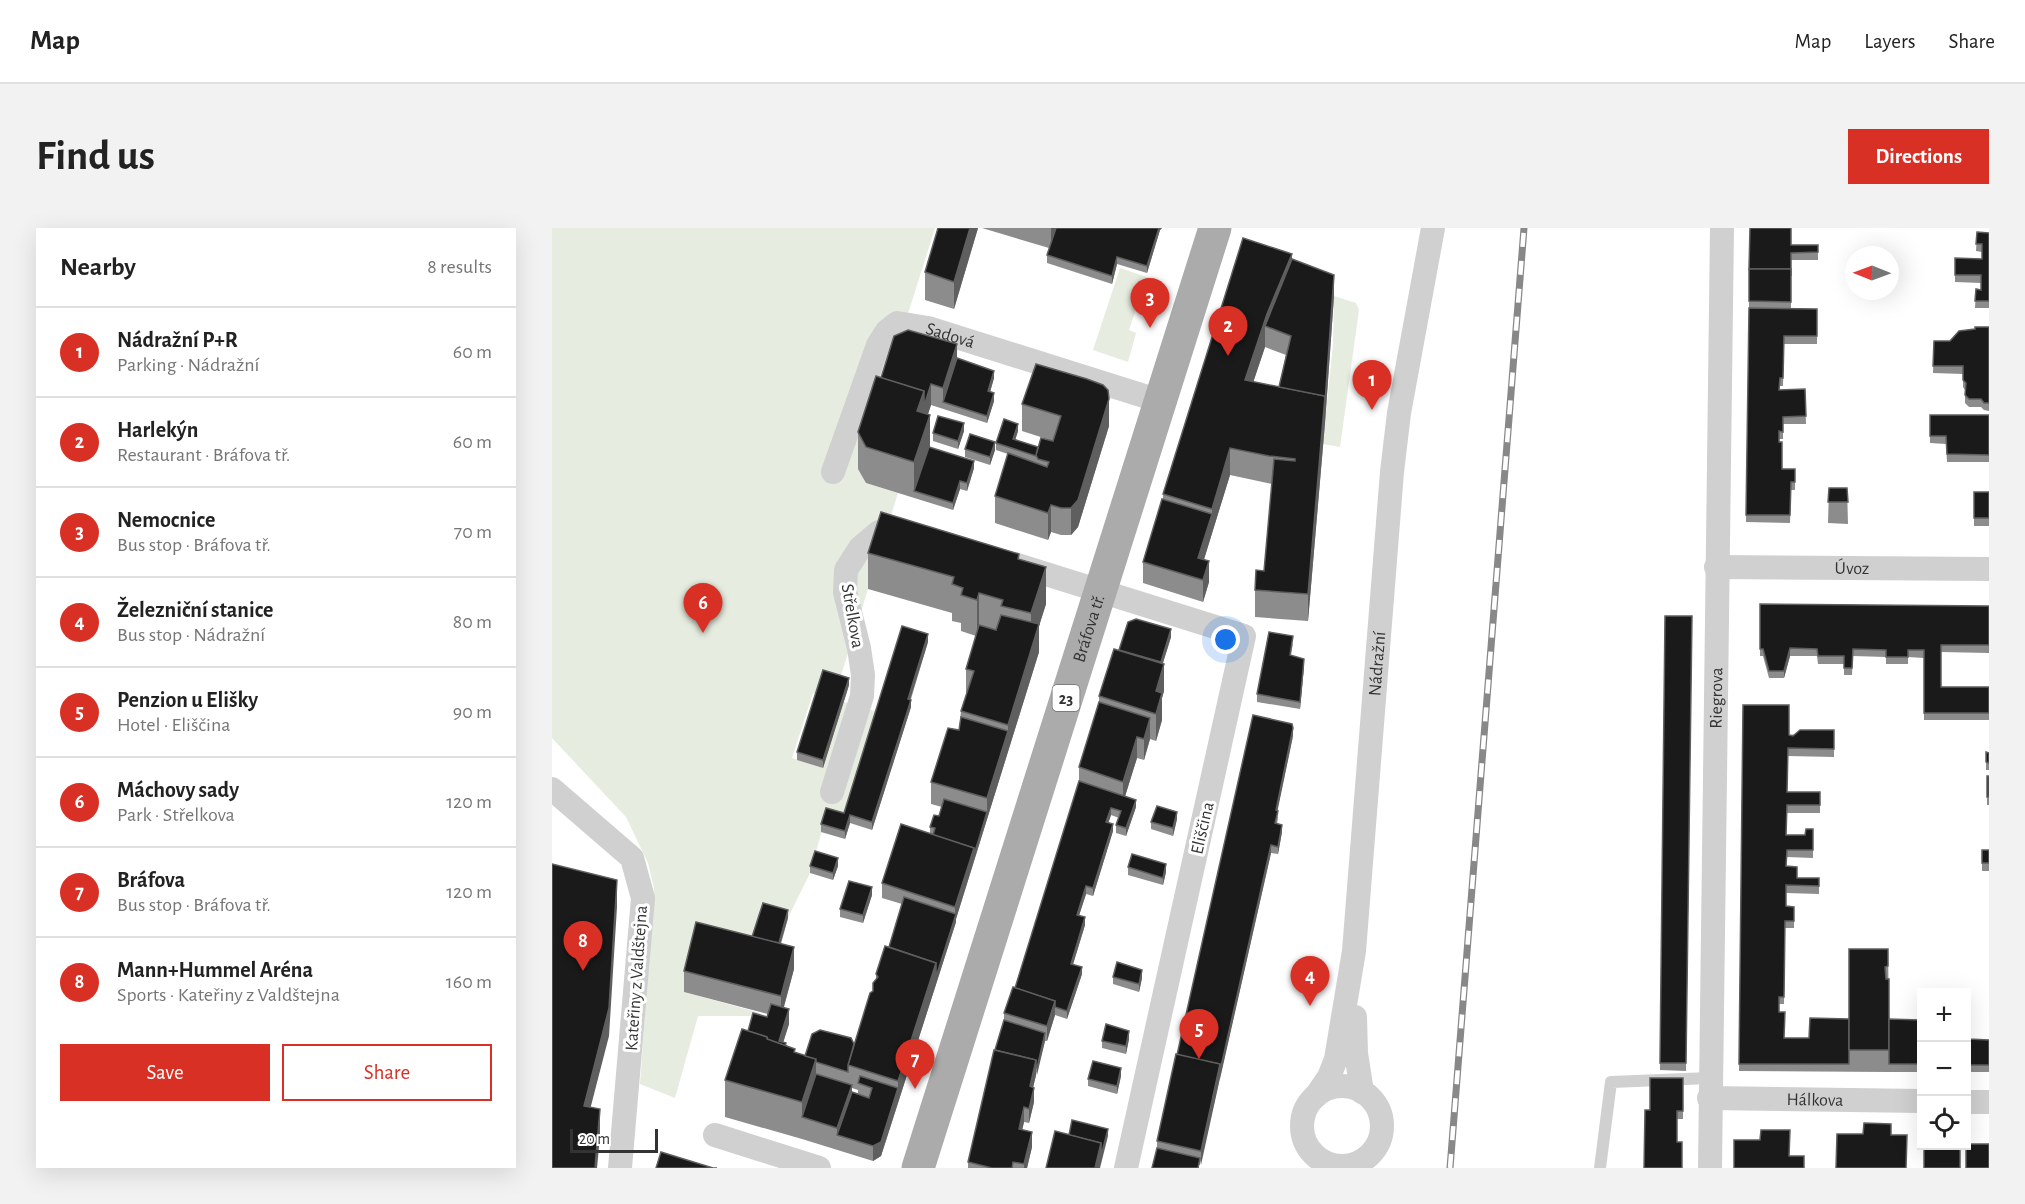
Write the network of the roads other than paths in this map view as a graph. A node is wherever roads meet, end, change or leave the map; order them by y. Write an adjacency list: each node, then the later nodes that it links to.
1 (1215, 228): 4 (main road, Bráfova tř. / 23)
2 (1433, 228): 13 (street, Nádražní)
3 (1722, 228): 8 (street, Riegrova)
4 (1160, 401): 5 (street, Sadová); 10 (main road, Bráfova tř. / 23)
5 (833, 472)
6 (930, 537): 12 (street, Střelkova)
7 (994, 558): 10 (street)
8 (1716, 567): 9 (street, Úvoz); 14 (street, Riegrova)
9 (1989, 569)
10 (1100, 591): 25 (main road, Bráfova tř. / 23); 26 (street, Eliščina)
11 (552, 789): 23 (street, Kateřiny z Valdštejna)
12 (832, 792)
13 (1354, 951): 15 (street); 16 (street, Nádražní)
14 (1710, 1088): 17 (street, Hálkova); 27 (lane); 28 (street, Riegrova)
15 (1362, 1092): 16 (street); 22 (street, Nádražní)
16 (1316, 1096): 21 (street, Nádražní)
17 (1917, 1101)
18 (1971, 1102): 19 (street)
19 (1989, 1102)
20 (715, 1135): 24 (street)
21 (1312, 1159): 22 (street, Nádražní)
22 (1347, 1167)
23 (620, 1168)
24 (819, 1168)
25 (918, 1168)
26 (1126, 1168)
27 (1600, 1168)
28 (1710, 1168)

